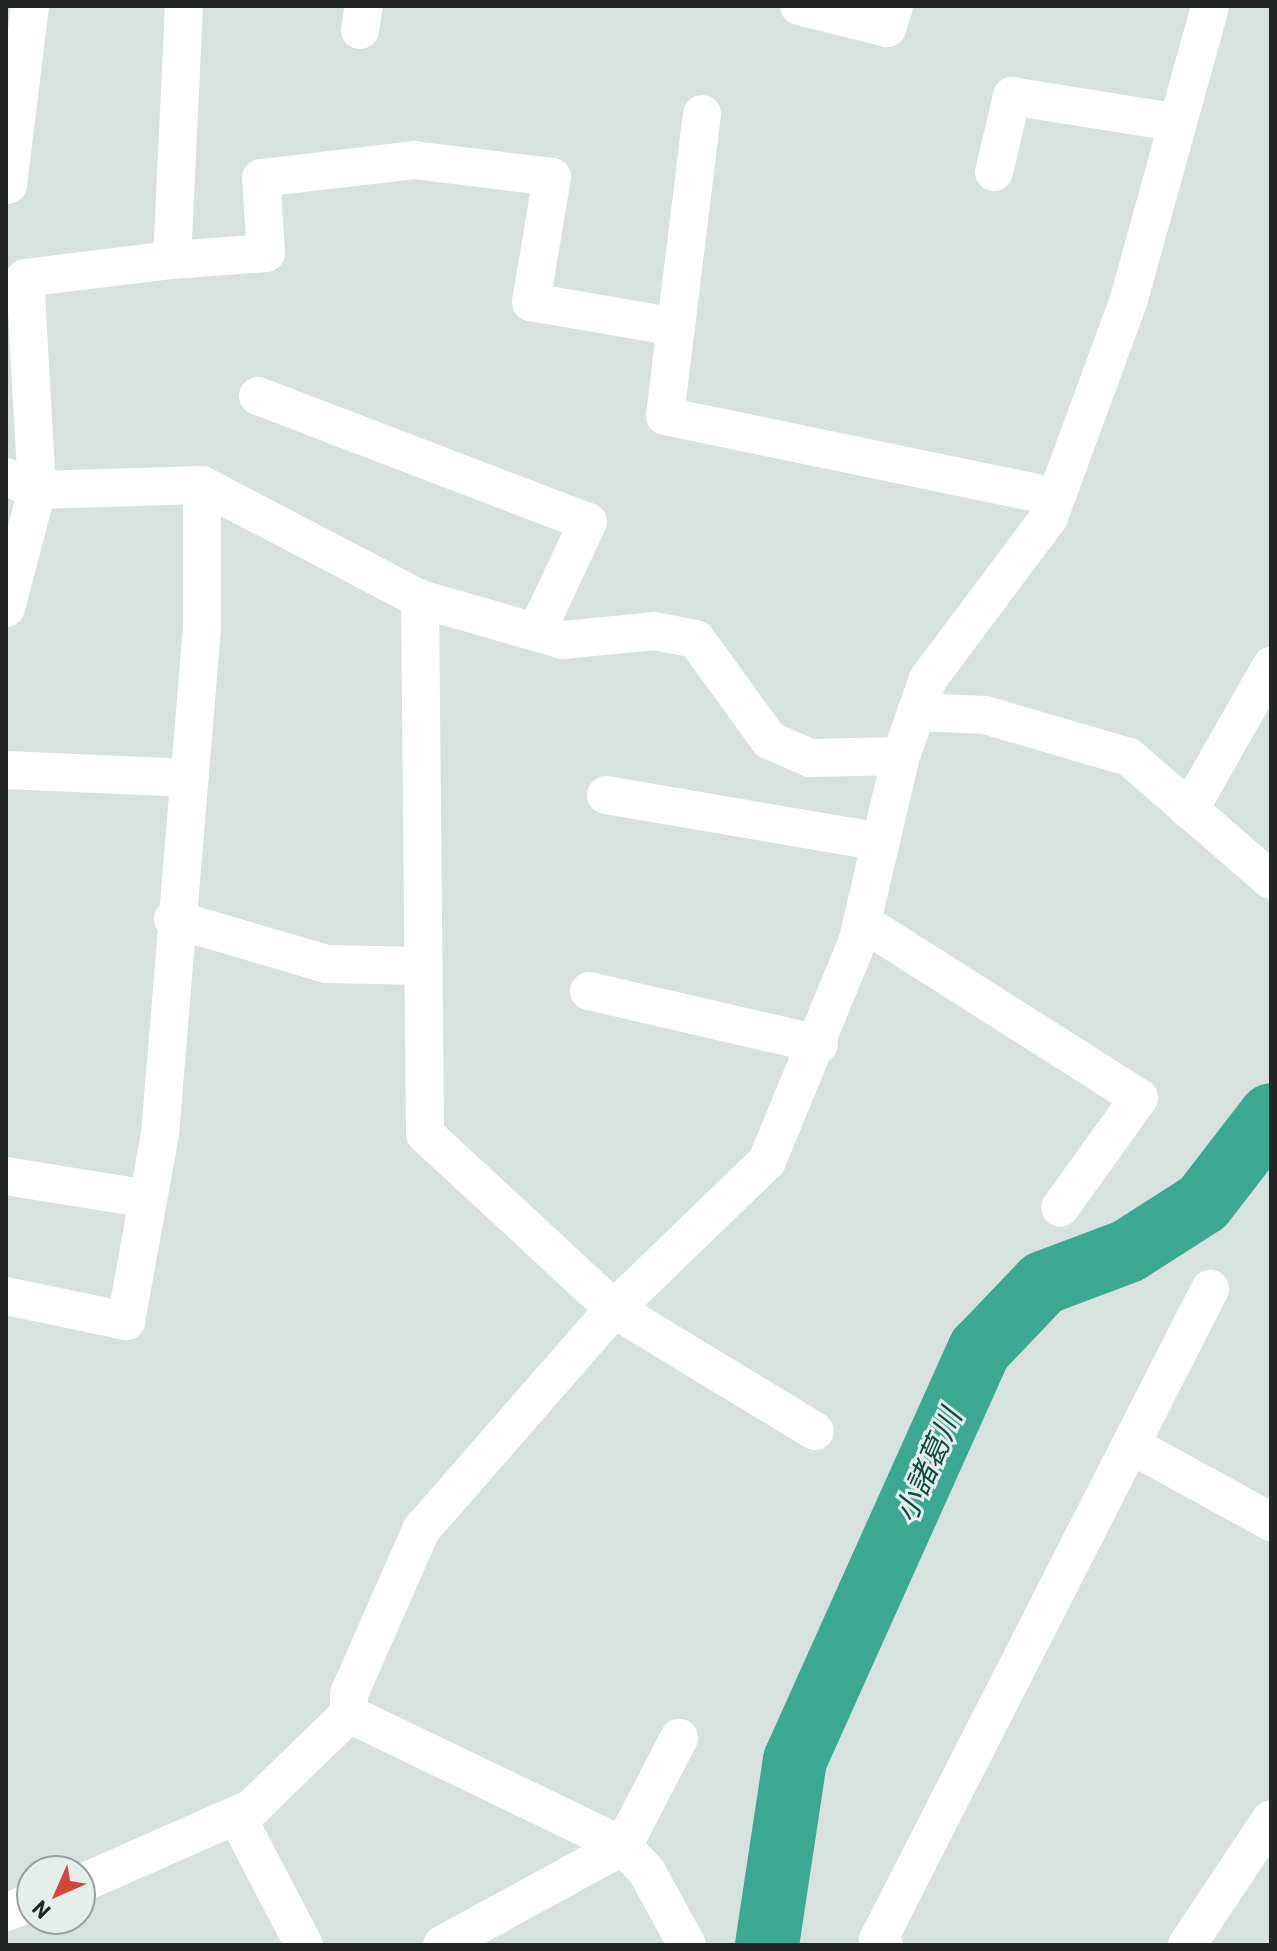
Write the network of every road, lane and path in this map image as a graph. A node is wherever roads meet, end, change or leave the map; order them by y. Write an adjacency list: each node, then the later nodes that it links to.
1 (30, 6): 9 (street)
2 (184, 6): 10 (street)
3 (799, 6): 4 (street)
4 (894, 6)
5 (1210, 6): 7 (street)
6 (702, 114): 11 (street)
7 (1173, 122): 8 (street); 15 (street)
8 (994, 172)
9 (8, 185)
10 (172, 260): 11 (street); 13 (street)
11 (676, 327): 15 (street)
12 (258, 396): 18 (street)
13 (21, 484): 14 (street); 17 (street)
14 (202, 485): 16 (street); 23 (street)
15 (1056, 497): 20 (street)
16 (420, 599): 18 (street); 30 (street)
17 (7, 612)
18 (537, 631): 21 (street)
19 (1271, 666): 25 (street)
20 (916, 712): 21 (street); 25 (street)
21 (901, 756): 26 (street)
22 (6, 770): 23 (street)
23 (190, 778): 28 (street)
24 (606, 795): 26 (street)
25 (1189, 810): 27 (street)
26 (880, 842): 29 (street)
27 (1271, 880)
28 (173, 919): 30 (street); 34 (street)
29 (862, 922): 32 (street); 35 (street)
30 (423, 966): 38 (street)
31 (589, 991): 32 (street)
32 (819, 1044): 38 (street)
33 (6, 1176): 34 (street)
34 (148, 1199): 37 (street)
35 (1060, 1208)
36 (1210, 1289): 40 (street)
37 (6, 1296)
38 (614, 1309): 39 (street); 42 (street)
39 (815, 1431)
40 (1131, 1445): 41 (street); 51 (street)
41 (1271, 1522)
42 (349, 1714): 44 (street); 46 (street)
43 (679, 1738): 46 (street)
44 (237, 1817): 47 (street); 48 (street)
45 (1268, 1832): 52 (street)
46 (623, 1846): 49 (street); 50 (street)
47 (96, 1877)
48 (304, 1945)
49 (442, 1945)
50 (687, 1945)
51 (884, 1945)
52 (1187, 1945)

